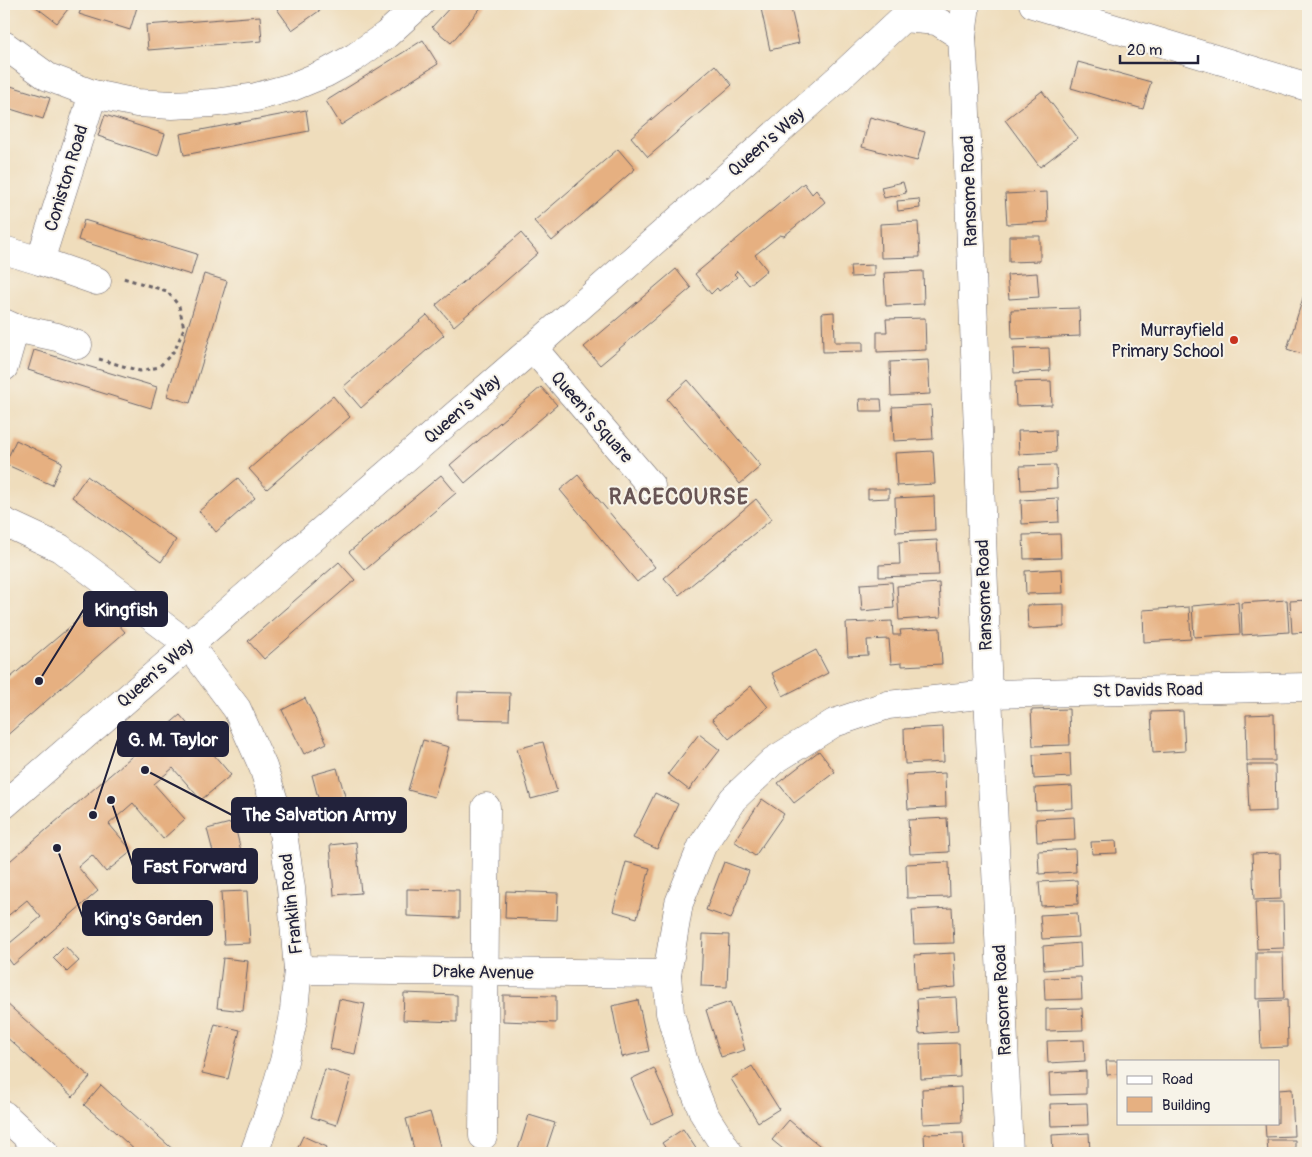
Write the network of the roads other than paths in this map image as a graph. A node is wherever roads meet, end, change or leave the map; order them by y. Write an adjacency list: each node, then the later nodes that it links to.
1 (420, 4): 8 (street)
2 (966, 4): 5 (street, Ransome Road)
3 (1033, 4): 7 (street)
4 (907, 11): 5 (street); 14 (street, Queen's Way)
5 (962, 37): 20 (street, Ransome Road)
6 (4, 45): 8 (street)
7 (1306, 80)
8 (93, 94): 10 (street, Coniston Road)
9 (4, 250): 10 (street)
10 (40, 261): 11 (street)
11 (97, 281)
12 (9, 325): 13 (street); 15 (street)
13 (78, 345)
14 (533, 348): 16 (street, Queen's Square); 18 (street, Queen's Way)
15 (4, 367)
16 (651, 486)
17 (4, 522): 18 (street, Franklin Road)
18 (188, 645): 21 (street, Queen's Way); 23 (street, Franklin Road)
19 (1308, 687): 20 (street, St Davids Road)
20 (988, 694): 25 (street, St Davids Road); 31 (street, Ransome Road)
21 (4, 805)
22 (486, 807): 24 (street)
23 (298, 970): 24 (street, Drake Avenue); 29 (street, Franklin Road)
24 (484, 972): 25 (street, Drake Avenue); 27 (street)
25 (668, 974): 30 (street, St Davids Road)
26 (4, 1115): 28 (street)
27 (483, 1136)
28 (44, 1153)
29 (254, 1153)
30 (729, 1153)
31 (1009, 1153)

